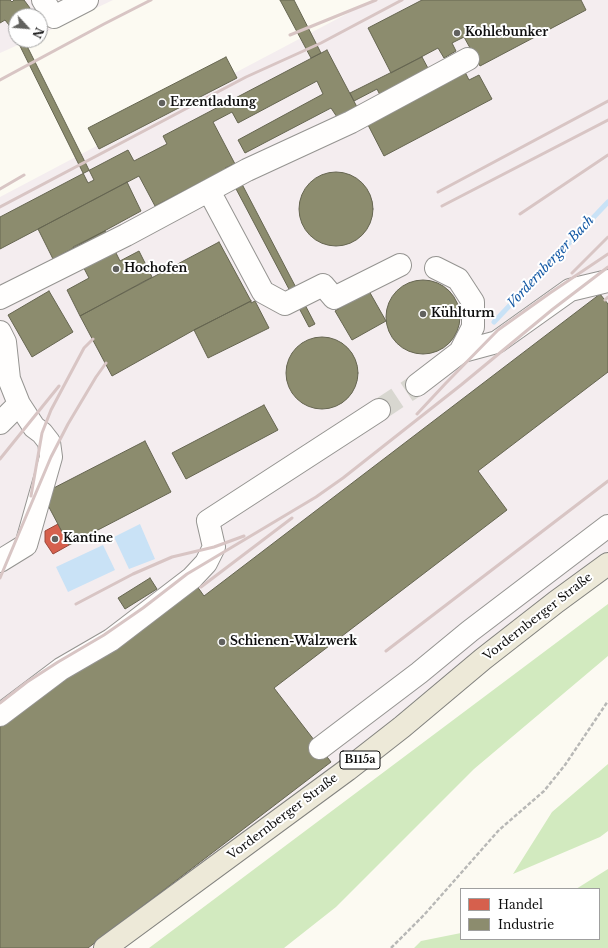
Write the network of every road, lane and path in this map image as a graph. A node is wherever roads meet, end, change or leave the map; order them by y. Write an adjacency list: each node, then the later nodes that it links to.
1 (43, 0): 2 (lane)
2 (88, 0)
3 (468, 59): 4 (lane)
4 (209, 191): 5 (lane); 8 (lane)
5 (400, 265)
6 (436, 268): 10 (lane)
7 (608, 281): 10 (lane)
8 (0, 298)
9 (0, 332): 12 (lane)
10 (460, 352): 11 (lane)
11 (417, 385)
12 (19, 404): 14 (lane); 16 (lane)
13 (378, 410): 19 (lane)
14 (0, 423)
15 (608, 526): 20 (lane)
16 (0, 561)
17 (608, 564): 21 (main road, Vordernberger Straße / B115a)
18 (608, 701): 22 (path)
19 (0, 715)
20 (320, 748)
21 (105, 948)
22 (391, 948)

